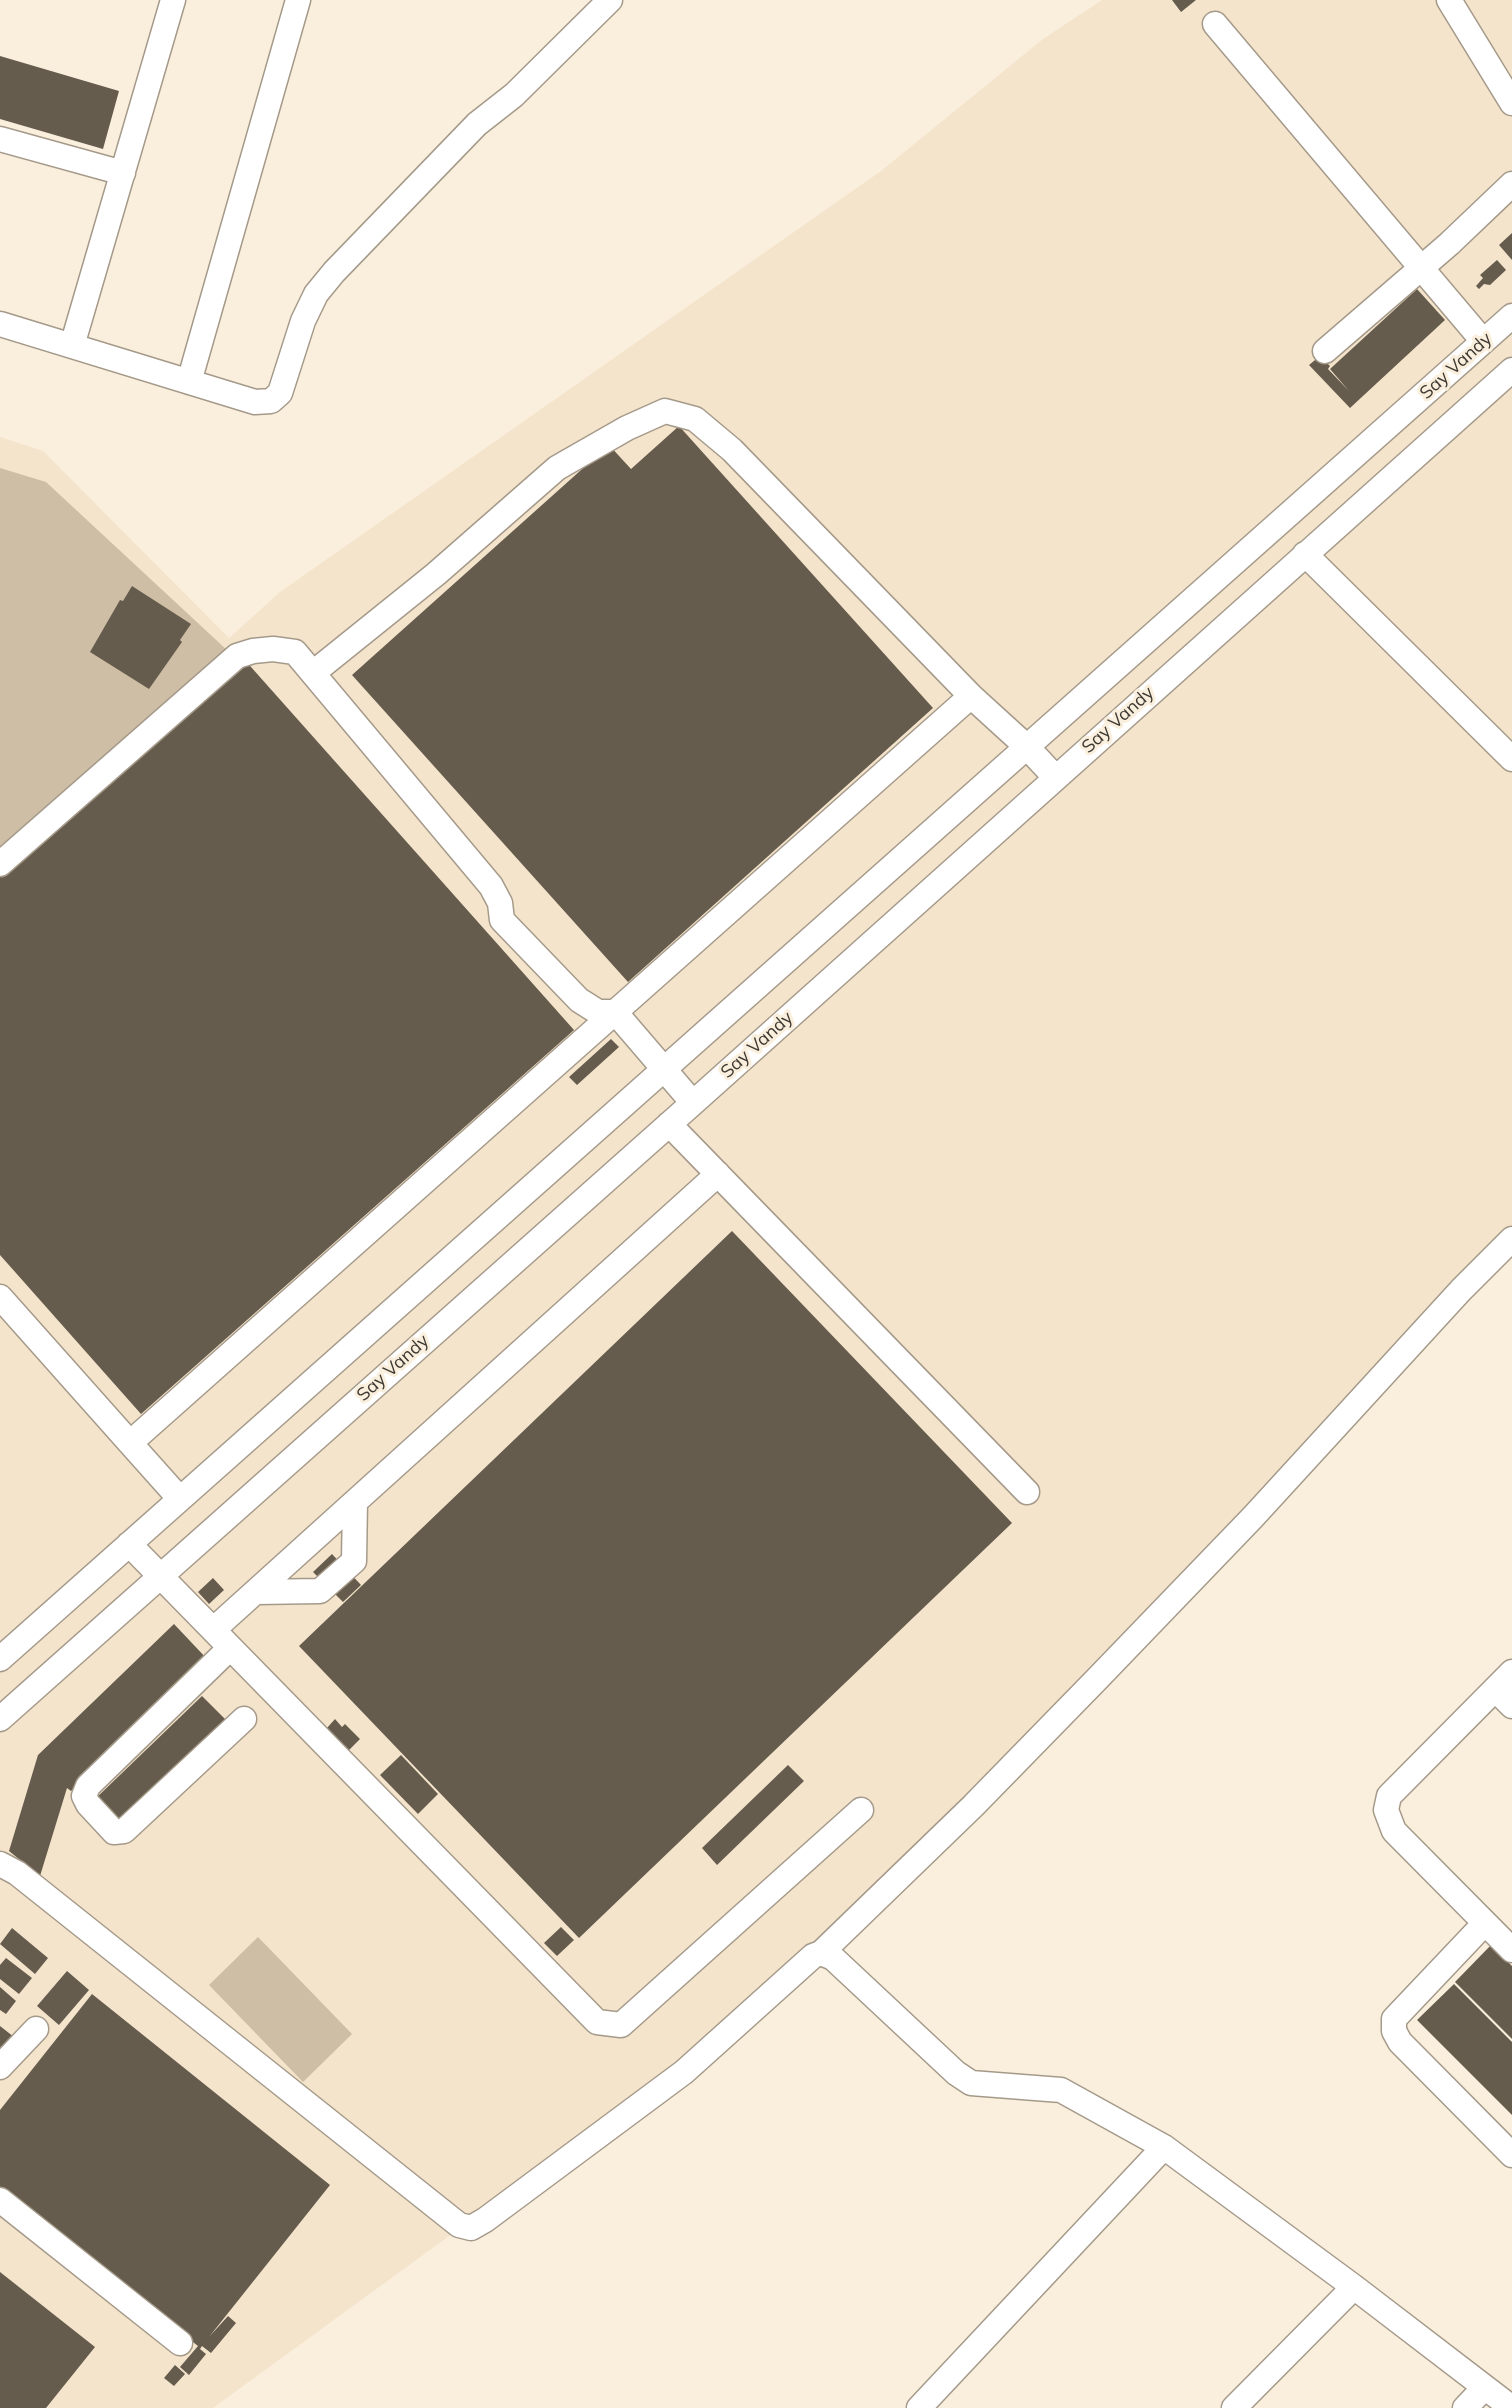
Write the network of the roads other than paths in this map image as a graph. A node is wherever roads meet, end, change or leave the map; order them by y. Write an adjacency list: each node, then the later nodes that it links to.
1 (173, 0): 8 (street)
2 (298, 0): 17 (street)
3 (610, 0): 17 (street)
4 (1449, 0): 6 (street)
5 (1215, 24): 10 (street)
6 (1512, 104)
7 (0, 139): 8 (street)
8 (123, 173): 14 (street)
9 (1512, 183): 10 (street)
10 (1420, 267): 13 (street); 15 (street)
11 (1512, 316): 13 (street, Say Vandy)
12 (0, 324): 14 (street)
13 (1483, 342): 21 (street, Say Vandy)
14 (72, 346): 17 (street)
15 (1325, 351)
16 (1512, 370): 18 (street, Say Vandy)
17 (189, 382)
18 (1305, 554): 22 (street); 23 (street, Say Vandy)
19 (313, 673): 20 (street); 24 (street); 25 (street)
20 (971, 696): 21 (street); 25 (street)
21 (1027, 747): 23 (street); 26 (street, Say Vandy)
22 (1512, 759)
23 (1055, 777): 27 (street, Say Vandy)
24 (0, 864)
25 (615, 1012): 26 (street); 32 (street)
26 (663, 1069): 27 (street); 34 (street, Say Vandy)
27 (693, 1103): 28 (street, Say Vandy)
28 (669, 1124): 29 (street); 37 (street, Say Vandy)
29 (718, 1174): 33 (street); 35 (street)
30 (1512, 1239): 51 (street)
31 (0, 1297): 32 (street)
32 (130, 1443): 34 (street)
33 (1027, 1492)
34 (180, 1499): 36 (street, Say Vandy)
35 (355, 1502): 38 (street); 38 (street)
36 (129, 1544): 37 (street); 41 (street, Say Vandy)
37 (159, 1576): 39 (street); 45 (street, Say Vandy)
38 (255, 1592): 39 (street)
39 (213, 1630): 40 (street)
40 (230, 1648): 46 (street); 47 (street)
41 (0, 1659)
42 (1512, 1672): 43 (street)
43 (1495, 1689): 44 (street); 49 (street)
44 (1512, 1706)
45 (0, 1719)
46 (244, 1719)
47 (861, 1810)
48 (0, 1864): 51 (street)
49 (1485, 1923): 50 (street); 55 (street)
50 (1512, 1950)
51 (821, 1953): 54 (street)
52 (36, 2029): 53 (street)
53 (0, 2067)
54 (1164, 2147): 57 (street); 60 (street)
55 (1512, 2155)
56 (0, 2200): 58 (street)
57 (1354, 2287): 59 (street); 61 (street)
58 (180, 2343)
59 (1484, 2388): 62 (street); 63 (street)
60 (925, 2406)
61 (1234, 2408)
62 (1465, 2408)
63 (1512, 2408)

